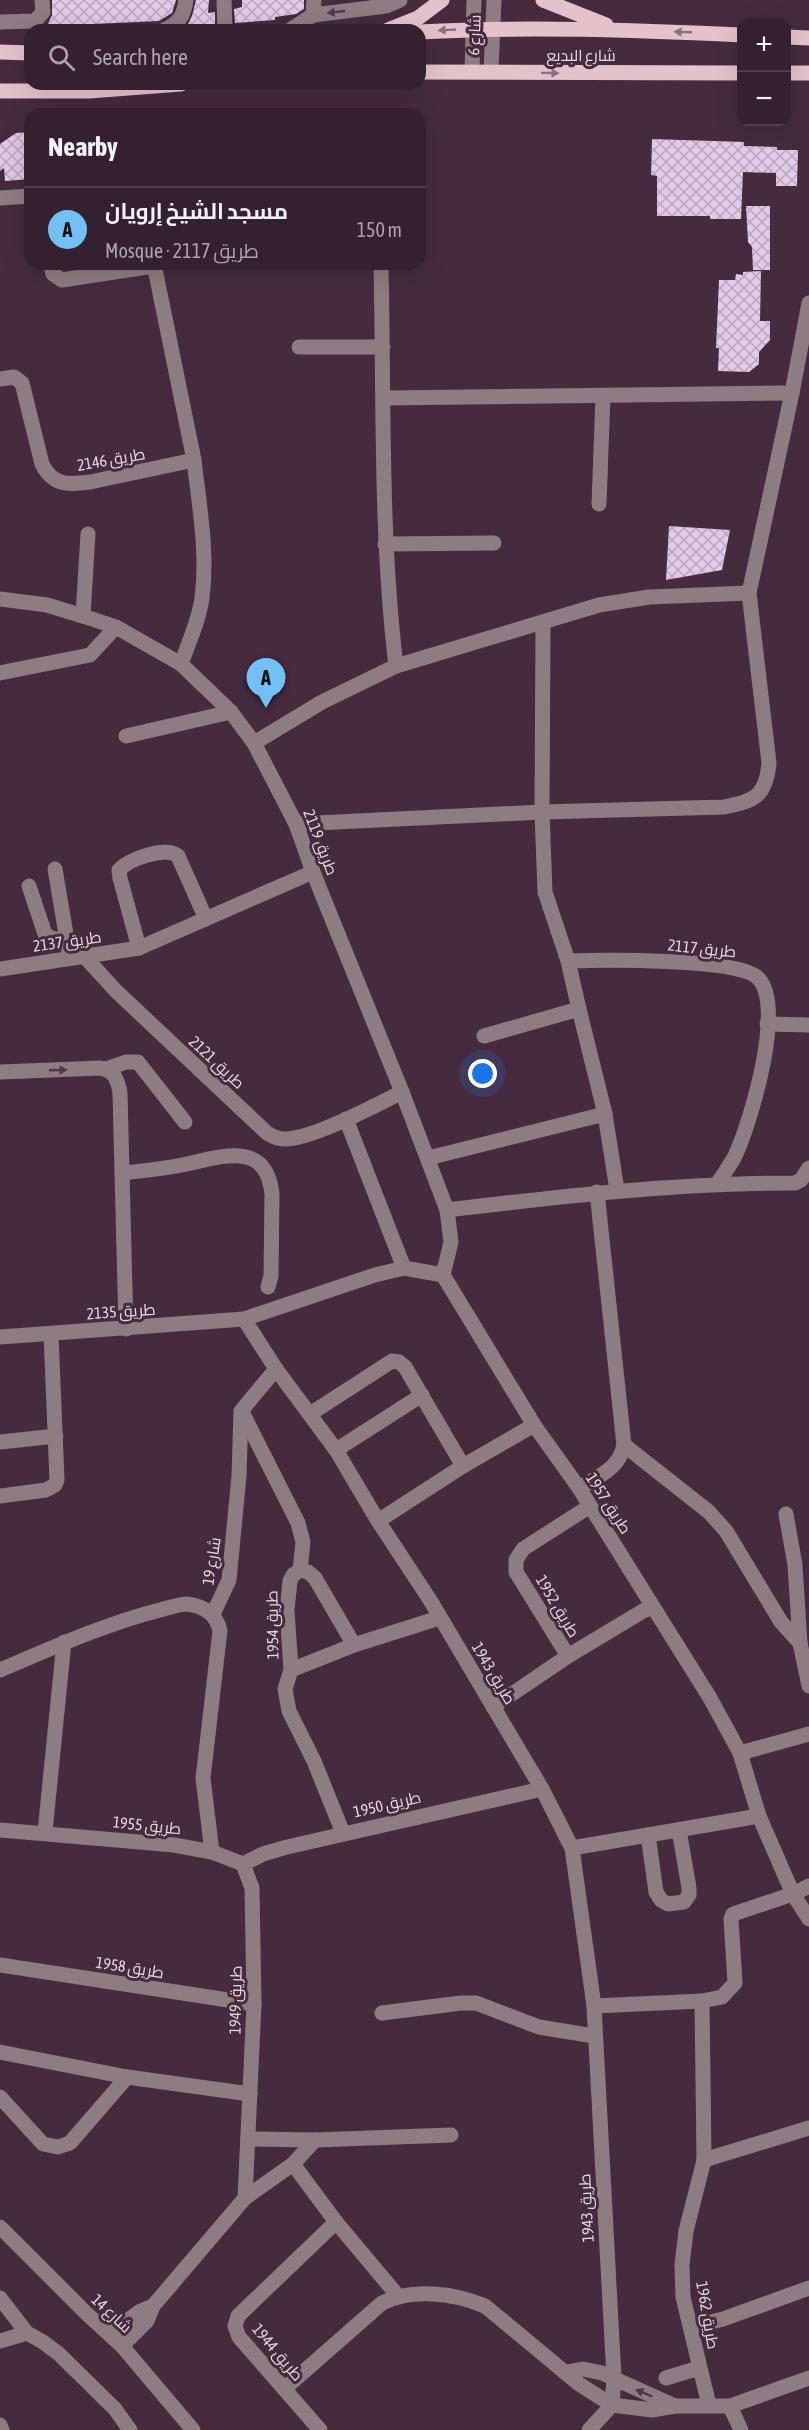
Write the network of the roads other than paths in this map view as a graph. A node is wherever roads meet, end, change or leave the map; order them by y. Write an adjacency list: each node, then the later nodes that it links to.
1 (42, 0): 10 (street)
2 (186, 0): 11 (street)
3 (224, 0): 12 (street)
4 (400, 0): 9 (street, one-way to 9)
5 (442, 0): 14 (main road)
6 (474, 0): 16 (street, شارع 6)
7 (494, 0): 15 (street, شارع 6)
8 (543, 0): 17 (main road)
9 (314, 8): 13 (street)
10 (0, 22)
11 (176, 24)
12 (225, 24)
13 (297, 24)
14 (403, 24)
15 (492, 28): 16 (main road, شارع البديع); 17 (main road, شارع البديع); 25 (street, شارع 6)
16 (473, 29): 18 (main road, شارع البديع, one-way to 18); 24 (street, شارع 6)
17 (618, 29): 19 (main road, شارع البديع, one-way to 17)
18 (426, 32)
19 (737, 35)
20 (791, 37): 21 (main road)
21 (809, 38)
22 (0, 52): 23 (main road)
23 (24, 53)
24 (472, 71): 25 (main road, شارع البديع); 26 (main road, شارع البديع)
25 (491, 71): 27 (main road, شارع البديع, one-way to 27)
26 (426, 72)
27 (737, 73)
28 (791, 73): 29 (main road)
29 (809, 73)
30 (103, 90): 31 (main road)
31 (4, 93)
32 (24, 196): 33 (street)
33 (0, 198)
34 (52, 270): 35 (street)
35 (123, 270)
36 (155, 270): 46 (street)
37 (381, 270): 41 (street)
38 (809, 303): 39 (street)
39 (807, 331): 43 (street)
40 (299, 347): 41 (street)
41 (383, 347): 45 (street)
42 (0, 379): 46 (street, طريق 2146)
43 (792, 393): 44 (street); 51 (street)
44 (603, 396): 45 (street); 47 (street)
45 (384, 398): 50 (street)
46 (194, 460): 56 (street)
47 (599, 504)
48 (88, 534): 53 (street)
49 (494, 543): 50 (street)
50 (385, 544): 57 (street)
51 (749, 593): 54 (street); 62 (street)
52 (0, 599): 53 (street, طريق 2119)
53 (83, 616): 55 (street, طريق 2119)
54 (543, 624): 57 (street); 62 (street)
55 (116, 627): 56 (street, طريق 2119); 58 (street)
56 (181, 664): 59 (street, طريق 2119)
57 (396, 666): 61 (street)
58 (0, 673)
59 (231, 712): 60 (street); 61 (street, طريق 2119)
60 (126, 736)
61 (254, 743): 63 (street, طريق 2119)
62 (542, 812): 63 (street); 71 (street)
63 (296, 824): 65 (street, طريق 2119)
64 (55, 869): 68 (street)
65 (313, 872): 67 (street, طريق 2137); 79 (street, طريق 2119)
66 (29, 886): 68 (street)
67 (206, 918): 69 (street, طريق 2137); 69 (street)
68 (67, 941): 70 (street)
69 (139, 948): 70 (street, طريق 2137)
70 (77, 957): 72 (street, طريق 2137); 81 (street, طريق 2121)
71 (568, 961): 73 (street); 74 (street, طريق 2117)
72 (0, 969)
73 (579, 1009): 76 (street); 80 (street)
74 (767, 1024): 75 (street); 86 (street, طريق 2117)
75 (809, 1025)
76 (483, 1036)
77 (106, 1069): 78 (street, one-way to 77); 82 (street); 85 (street)
78 (0, 1072)
79 (402, 1092): 81 (street, طريق 2121); 83 (street, طريق 2119)
80 (604, 1114): 83 (street); 87 (street)
81 (346, 1119): 90 (street)
82 (185, 1122)
83 (428, 1158): 89 (street, طريق 2119)
84 (809, 1168): 86 (street)
85 (122, 1173): 92 (street); 94 (street)
86 (718, 1183): 87 (street)
87 (617, 1190): 88 (street)
88 (597, 1192): 89 (street); 104 (street)
89 (447, 1210): 91 (street, طريق 2119)
90 (404, 1268): 91 (street); 92 (street)
91 (443, 1275): 101 (street, طريق 1957)
92 (270, 1311): 93 (street)
93 (244, 1320): 94 (street, طريق 2135); 97 (street, طريق 1943)
94 (126, 1329): 95 (street, طريق 2135)
95 (51, 1334): 96 (street, طريق 2135); 102 (street)
96 (0, 1337)
97 (276, 1369): 99 (street); 100 (street, طريق 1943)
98 (422, 1395): 100 (street); 105 (street); 106 (street)
99 (242, 1411): 112 (street, طريق 1954); 114 (street, شارع 19)
100 (310, 1414): 105 (street, طريق 1943)
101 (534, 1425): 106 (street); 107 (street, طريق 1957)
102 (56, 1436): 103 (street); 108 (street)
103 (0, 1442)
104 (624, 1445): 107 (street); 117 (street)
105 (336, 1450): 111 (street, طريق 1943)
106 (463, 1466): 111 (street)
107 (579, 1488): 109 (street, طريق 1957)
108 (0, 1496)
109 (590, 1506): 113 (street, طريق 1957); 119 (street, طريق 1952)
110 (786, 1514): 117 (street)
111 (378, 1521): 115 (street, طريق 1943)
112 (300, 1570): 118 (street); 121 (street, طريق 1954)
113 (653, 1607): 119 (street, طريق 1952); 125 (street, طريق 1957)
114 (213, 1614): 116 (street, شارع 19); 134 (street)
115 (439, 1618): 118 (street, طريق 1954); 123 (street, طريق 1943)
116 (64, 1642): 120 (street, شارع 19); 130 (street)
117 (800, 1643): 122 (street)
118 (354, 1645): 121 (street, طريق 1954)
119 (568, 1656): 123 (street, طريق 1952)
120 (0, 1670)
121 (291, 1670): 131 (street, طريق 1954)
122 (809, 1686)
123 (493, 1707): 126 (street, طريق 1943)
124 (809, 1734): 125 (street)
125 (740, 1753): 127 (street, طريق 1957)
126 (542, 1789): 131 (street, طريق 1950); 133 (street, طريق 1943)
127 (759, 1816): 129 (street); 137 (street, طريق 1957)
128 (0, 1830): 130 (street, طريق 1955)
129 (679, 1830): 132 (street); 132 (street)
130 (45, 1832): 134 (street, طريق 1955)
131 (343, 1833): 135 (street, طريق 1950)
132 (648, 1835): 133 (street)
133 (572, 1848): 142 (street, طريق 1943)
134 (212, 1852): 135 (street, طريق 1955)
135 (243, 1864): 141 (street, طريق 1949)
136 (809, 1886): 137 (street)
137 (794, 1894): 138 (street, طريق 1957); 140 (street)
138 (809, 1919)
139 (0, 1965): 141 (street, طريق 1958)
140 (702, 2001): 142 (street); 153 (street, طريق 1962)
141 (254, 2004): 147 (street, طريق 1949)
142 (594, 2006): 144 (street, طريق 1943)
143 (382, 2013): 144 (street)
144 (594, 2036): 169 (street, طريق 1943)
145 (0, 2052): 146 (street)
146 (127, 2077): 147 (street); 148 (street)
147 (250, 2094): 151 (street, طريق 1949)
148 (0, 2097)
149 (809, 2128): 153 (street)
150 (451, 2135): 152 (street)
151 (248, 2139): 152 (street); 155 (street, طريق 1949)
152 (315, 2140): 154 (street)
153 (704, 2160): 162 (street, طريق 1962)
154 (293, 2164): 155 (street); 156 (street)
155 (245, 2198): 161 (street)
156 (336, 2222): 159 (street); 172 (street, طريق 1944)
157 (0, 2227): 164 (street, شارع 14)
158 (809, 2288): 162 (street)
159 (398, 2296): 168 (street); 172 (street)
160 (0, 2298): 163 (street)
161 (153, 2306): 164 (street); 166 (street)
162 (691, 2327): 167 (street, طريق 1962)
163 (27, 2333): 165 (street); 179 (street)
164 (110, 2334): 166 (street, شارع 14)
165 (0, 2342)
166 (122, 2346): 180 (street, شارع 14)
167 (699, 2368): 170 (street); 173 (street, طريق 1962)
168 (567, 2372): 169 (street); 174 (street)
169 (614, 2378): 174 (street, طريق 1943); 175 (street, one-way to 169)
170 (666, 2378)
171 (809, 2378): 176 (street)
172 (284, 2388): 181 (street, طريق 1944)
173 (709, 2405): 175 (street); 176 (street)
174 (612, 2406): 175 (street); 182 (street)
175 (675, 2406)
176 (730, 2406): 183 (street)
177 (0, 2425): 178 (street)
178 (2, 2430)
179 (129, 2430)
180 (193, 2430)
181 (320, 2430)
182 (589, 2430)
183 (741, 2430)

